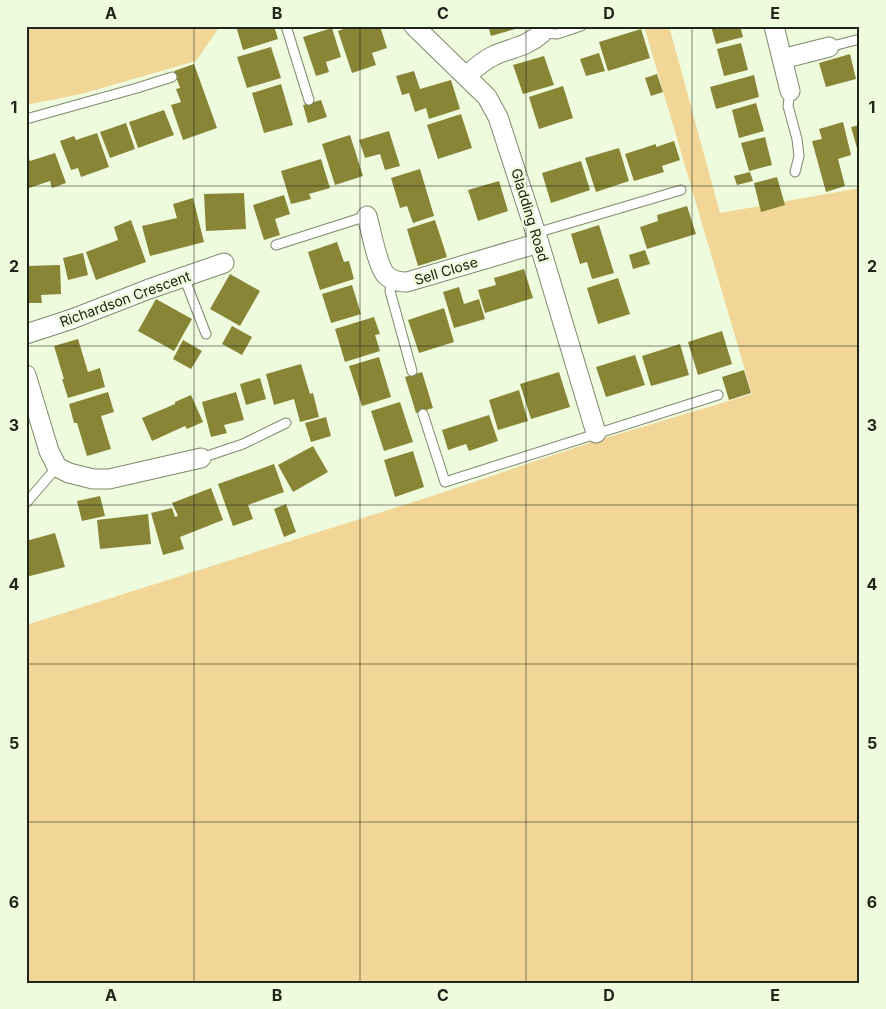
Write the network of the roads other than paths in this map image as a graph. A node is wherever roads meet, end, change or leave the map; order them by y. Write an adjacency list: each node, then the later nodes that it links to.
1 (286, 26): 12 (lane)
2 (414, 26): 9 (street, Gladding Road)
3 (581, 26): 5 (lane)
4 (774, 26): 8 (street)
5 (542, 29): 9 (street)
6 (860, 38): 7 (lane)
7 (829, 47): 8 (street)
8 (782, 59): 11 (street)
9 (466, 76): 17 (street, Gladding Road)
10 (172, 77): 13 (lane)
11 (790, 91): 14 (lane)
12 (309, 100)
13 (26, 119)
14 (795, 172)
15 (681, 190): 17 (lane)
16 (367, 216): 18 (lane); 21 (street)
17 (537, 238): 21 (street, Sell Close); 29 (street, Gladding Road)
18 (276, 245)
19 (224, 263): 20 (street, Richardson Crescent)
20 (184, 277): 22 (street, Richardson Crescent); 23 (lane)
21 (392, 279): 24 (lane)
22 (26, 334)
23 (206, 334)
24 (412, 371)
25 (26, 375): 31 (street)
26 (718, 395): 29 (lane)
27 (423, 414): 29 (lane)
28 (286, 423): 30 (lane)
29 (596, 433)
30 (201, 458): 31 (street)
31 (58, 467): 32 (lane)
32 (26, 503)

